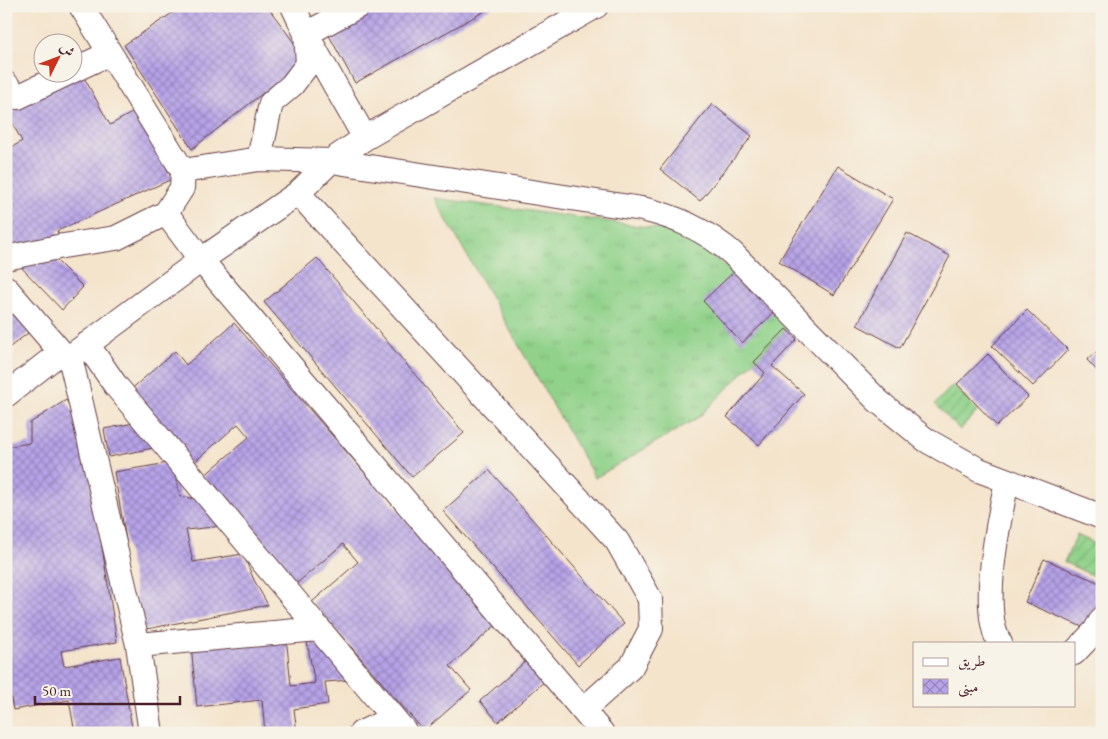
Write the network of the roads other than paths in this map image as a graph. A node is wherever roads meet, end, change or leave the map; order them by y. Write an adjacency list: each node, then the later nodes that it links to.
1 (81, 6): 6 (street)
2 (293, 6): 5 (street)
3 (358, 6): 5 (street)
4 (596, 6): 10 (street)
5 (306, 34): 10 (street); 11 (street)
6 (110, 53): 7 (street); 13 (street)
7 (82, 67)
8 (50, 82): 9 (street)
9 (6, 84)
10 (365, 138): 12 (street)
11 (259, 159): 12 (street); 13 (street)
12 (331, 161): 14 (street); 21 (street)
13 (183, 171): 15 (street)
14 (298, 193): 17 (street); 28 (street)
15 (166, 213): 16 (street); 17 (street)
16 (6, 258)
17 (201, 260): 19 (street); 28 (street)
18 (6, 288): 19 (street)
19 (73, 351): 20 (street); 24 (street); 26 (street)
20 (6, 395)
21 (1008, 481): 22 (street); 25 (street)
22 (1102, 517)
23 (1102, 619): 27 (street)
24 (319, 629): 26 (street); 29 (street)
25 (999, 642)
26 (138, 645): 30 (street)
27 (1076, 651)
28 (582, 710): 32 (street)
29 (399, 725): 31 (street)
30 (151, 733)
31 (361, 733)
32 (602, 733)

